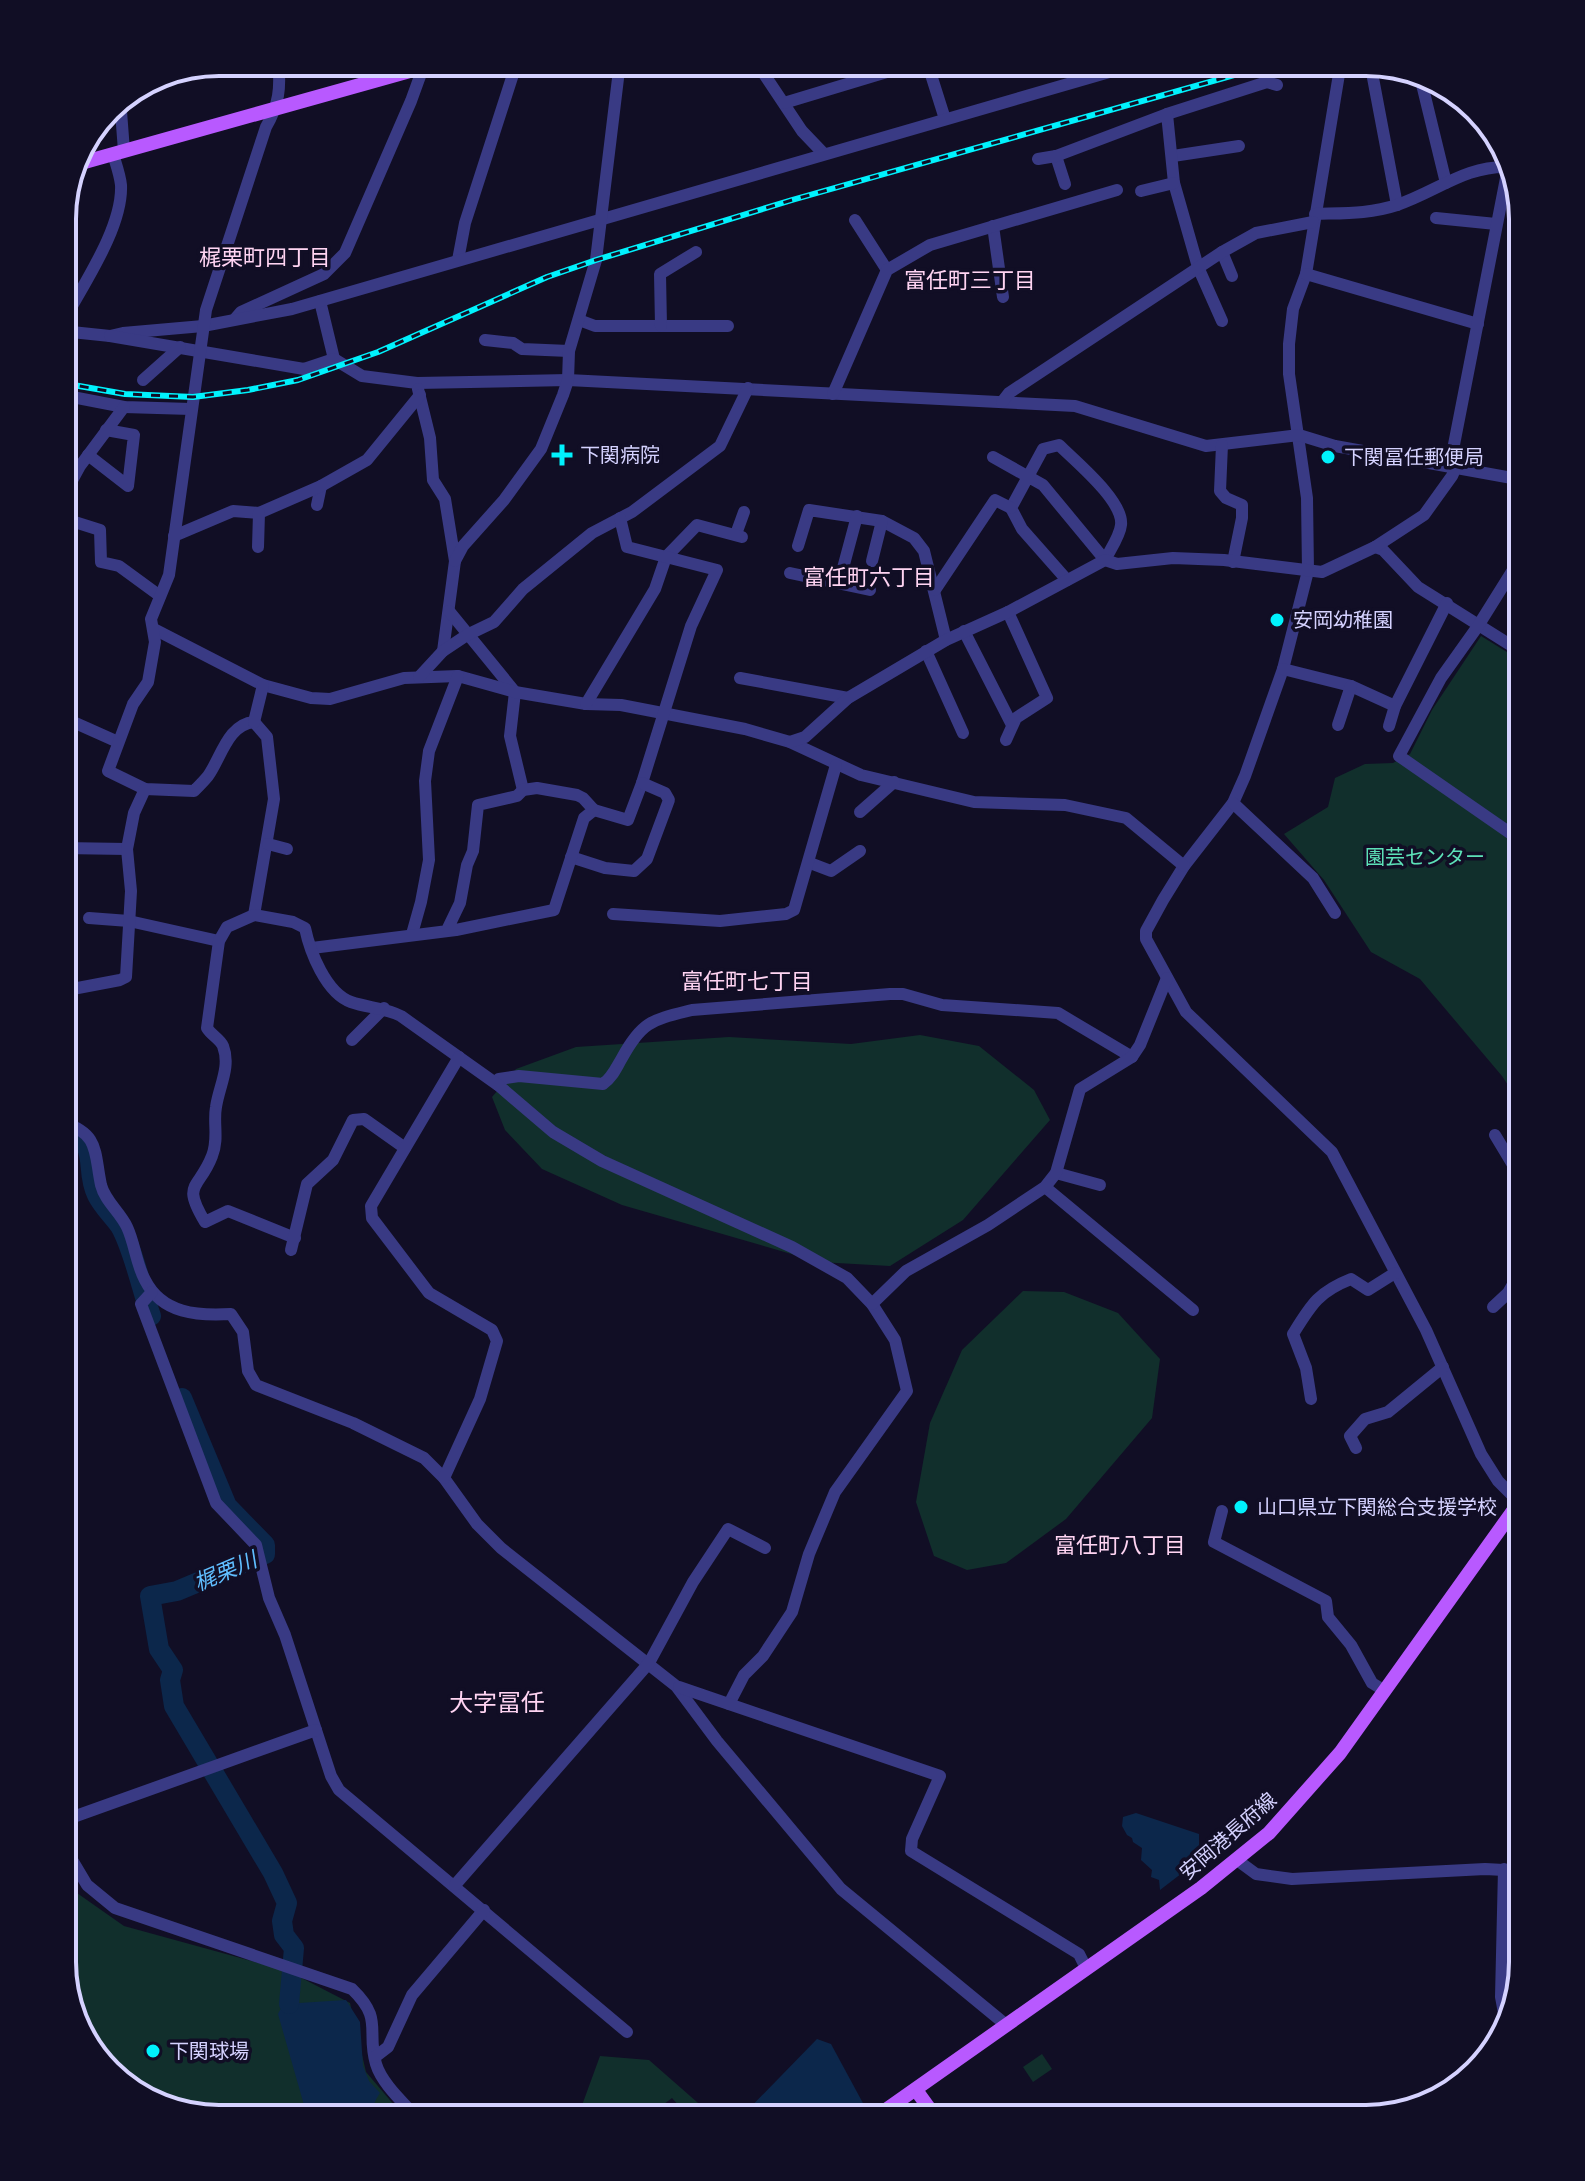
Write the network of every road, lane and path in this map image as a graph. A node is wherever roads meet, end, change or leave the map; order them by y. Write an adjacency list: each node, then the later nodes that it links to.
1 (280, 76): 15 (street)
2 (393, 76): 15 (main road)
3 (420, 76): 51 (street)
4 (512, 76): 42 (street)
5 (618, 76): 34 (street)
6 (766, 76): 14 (street)
7 (874, 76): 14 (street)
8 (931, 76): 18 (street)
9 (1095, 76): 18 (street)
10 (1339, 76): 35 (street)
11 (1373, 78): 33 (street)
12 (1277, 85): 16 (street)
13 (1423, 89): 28 (street)
14 (784, 103): 21 (street)
15 (277, 107): 20 (main road); 54 (street)
16 (1167, 114): 22 (street); 23 (street)
17 (120, 117): 20 (street)
18 (945, 119): 21 (street)
19 (1239, 146): 23 (street)
20 (119, 153): 25 (main road); 48 (street)
21 (819, 155): 34 (street)
22 (1056, 156): 24 (street); 29 (street)
23 (1173, 156): 27 (street)
24 (1038, 159)
25 (88, 161)
26 (1499, 166): 28 (street)
27 (1174, 183): 31 (street); 43 (street)
28 (1446, 183): 33 (street)
29 (1065, 184)
30 (1504, 184): 38 (street)
31 (1141, 191)
32 (1112, 194): 39 (street)
33 (1397, 205): 35 (street)
34 (602, 218): 42 (street); 50 (street)
35 (1314, 218): 41 (street); 45 (street)
36 (1436, 218): 38 (street)
37 (855, 220): 44 (street)
38 (1496, 224): 53 (street)
39 (993, 226): 44 (street); 47 (street)
40 (696, 252): 55 (street)
41 (1222, 252): 43 (street); 46 (street)
42 (458, 260): 49 (street)
43 (1198, 267): 52 (street); 70 (street)
44 (887, 270): 68 (street)
45 (1306, 274): 53 (street); 74 (street)
46 (1232, 276)
47 (1003, 297)
48 (76, 298)
49 (320, 301): 51 (street); 63 (street)
50 (579, 320): 55 (street); 61 (street)
51 (232, 321): 54 (street)
52 (1222, 321)
53 (1478, 324): 78 (street)
54 (203, 326): 58 (street); 62 (street)
55 (661, 326): 56 (street)
56 (728, 326)
57 (76, 332): 58 (street)
58 (110, 336): 60 (street)
59 (485, 340): 61 (street)
60 (180, 347): 62 (street); 64 (street)
61 (569, 351): 65 (street)
62 (201, 352): 63 (street); 72 (street)
63 (334, 359): 67 (street)
64 (143, 380)
65 (568, 380): 66 (street); 67 (street); 97 (street)
66 (748, 388): 68 (street); 88 (street)
67 (418, 389): 82 (street); 97 (street)
68 (833, 394): 70 (street)
69 (76, 398): 71 (street)
70 (1002, 402): 75 (street)
71 (124, 407): 72 (street); 73 (street)
72 (191, 409): 91 (street)
73 (106, 430): 76 (street); 76 (street)
74 (1299, 435): 75 (street); 78 (street); 100 (street)
75 (1222, 445): 99 (street)
76 (88, 455): 79 (street)
77 (993, 457): 80 (street)
78 (1453, 466): 81 (street); 94 (street)
79 (76, 475)
80 (1027, 477): 84 (street); 96 (street); 96 (street)
81 (1509, 477)
82 (321, 486): 83 (street); 86 (street)
83 (317, 505)
84 (1011, 508): 103 (street); 106 (street)
85 (744, 512): 95 (street)
86 (259, 513): 91 (street); 93 (street)
87 (857, 516): 89 (street); 92 (street); 104 (street)
88 (620, 518): 95 (street); 114 (street)
89 (882, 521): 98 (street); 106 (street)
90 (76, 522): 107 (street)
91 (174, 536): 107 (street)
92 (798, 546)
93 (258, 547)
94 (1375, 547): 100 (street); 108 (street)
95 (666, 557): 127 (street); 129 (street)
96 (1105, 560): 99 (street); 103 (street)
97 (455, 561): 109 (street)
98 (872, 561)
99 (1233, 562): 100 (street)
100 (1308, 571): 119 (street)
101 (790, 573): 104 (street)
102 (1509, 576): 111 (street)
103 (1067, 580): 110 (street)
104 (839, 583): 105 (street)
105 (870, 590)
106 (935, 590): 115 (street)
107 (160, 596): 112 (street)
108 (1447, 603): 111 (street); 128 (street)
109 (449, 611): 114 (street); 117 (street)
110 (1008, 612): 113 (street); 132 (street)
111 (1478, 626): 116 (street); 147 (street)
112 (154, 629): 123 (street); 137 (street)
113 (964, 631): 115 (street); 132 (street)
114 (467, 635): 117 (street); 125 (street)
115 (946, 640): 118 (street)
116 (1509, 645)
117 (443, 651): 121 (street)
118 (926, 651): 126 (street); 135 (street)
119 (1283, 669): 124 (street); 144 (street)
120 (458, 676): 121 (street); 125 (street); 162 (street)
121 (419, 677): 123 (street)
122 (740, 678): 126 (street)
123 (263, 685): 130 (street)
124 (1351, 686): 128 (street); 133 (street)
125 (515, 692): 127 (street); 143 (street)
126 (848, 698): 138 (street)
127 (586, 704): 129 (street)
128 (1395, 706): 134 (street)
129 (663, 713): 138 (street); 141 (street)
130 (254, 722): 142 (street); 148 (street)
131 (76, 723): 137 (street)
132 (1012, 725): 136 (street)
133 (1338, 725)
134 (1389, 726)
135 (963, 733)
136 (1006, 740)
137 (118, 742): 142 (street)
138 (790, 742): 139 (street)
139 (836, 765): 140 (street); 154 (street)
140 (894, 782): 146 (street); 155 (street)
141 (642, 783): 145 (street); 153 (street)
142 (145, 789): 150 (street)
143 (523, 790): 145 (street); 161 (street)
144 (1233, 803): 155 (street); 156 (street)
145 (594, 810): 153 (street)
146 (860, 812)
147 (1509, 832)
148 (268, 844): 151 (street); 158 (street)
149 (76, 848): 150 (street)
150 (127, 849): 160 (street)
151 (287, 849)
152 (860, 851): 154 (street)
153 (571, 857): 161 (street)
154 (810, 863): 157 (street)
155 (1184, 866): 165 (street)
156 (1335, 913)
157 (613, 914)
158 (254, 915): 163 (street); 164 (street)
159 (89, 918): 160 (street)
160 (129, 921): 163 (street); 166 (street)
161 (447, 930): 162 (street)
162 (412, 934): 164 (street)
163 (219, 941): 174 (street)
164 (312, 948): 167 (street)
165 (1167, 978): 170 (street); 179 (street)
166 (76, 988)
167 (384, 1008): 168 (street); 169 (street)
168 (352, 1040)
169 (459, 1057): 171 (street); 174 (street)
170 (1132, 1057): 171 (street); 176 (street)
171 (498, 1085): 182 (street)
172 (76, 1126): 181 (street)
173 (1495, 1135): 175 (street)
174 (405, 1148): 188 (street)
175 (1509, 1158)
176 (1056, 1173): 177 (street); 178 (street)
177 (1100, 1185)
178 (1045, 1187): 182 (street); 184 (street)
179 (1395, 1273): 185 (street); 186 (street)
180 (1509, 1291): 183 (street)
181 (152, 1292): 188 (street); 197 (street)
182 (872, 1304): 196 (street)
183 (1493, 1307)
184 (1193, 1310)
185 (1443, 1367): 187 (street); 189 (street)
186 (1311, 1399)
187 (1356, 1448)
188 (444, 1478): 193 (street)
189 (1509, 1490)
190 (1222, 1511): 195 (street)
191 (1509, 1519): 195 (main road, 安岡港長府線)
192 (765, 1548): 193 (street)
193 (649, 1663): 194 (street); 203 (street)
194 (676, 1686): 196 (street); 207 (street)
195 (1385, 1691): 199 (main road, 安岡港長府線)
196 (729, 1704): 205 (street)
197 (316, 1730): 198 (street); 203 (street)
198 (76, 1816)
199 (1237, 1860): 201 (street); 205 (main road, 安岡港長府線)
200 (76, 1867): 209 (street)
201 (1504, 1869): 202 (street); 206 (street)
202 (1509, 1870)
203 (455, 1885): 204 (street)
204 (484, 1910): 208 (street); 209 (street)
205 (1086, 1968): 207 (main road, 安岡港長府線)
206 (1502, 2004)
207 (1005, 2024): 210 (main road, 安岡港長府線)
208 (627, 2032)
209 (375, 2057): 211 (street)
210 (916, 2090): 212 (main road, 安岡港長府線); 213 (main road)
211 (406, 2105)
212 (894, 2105)
213 (927, 2105)

